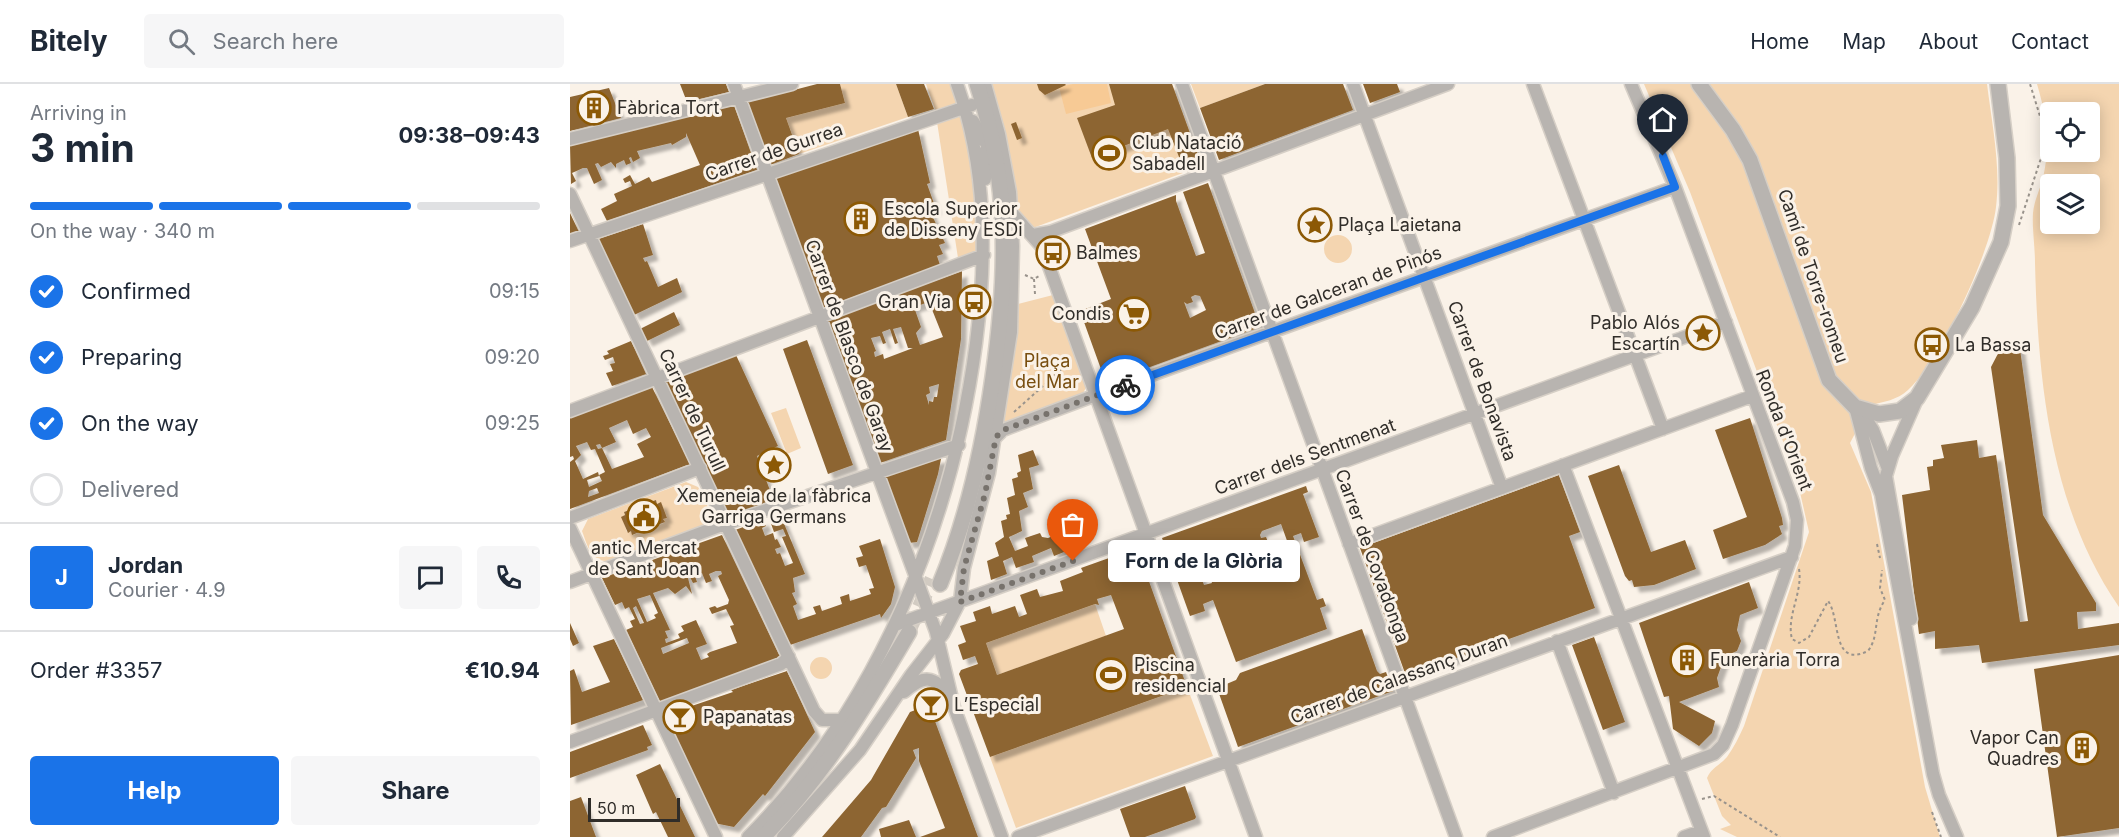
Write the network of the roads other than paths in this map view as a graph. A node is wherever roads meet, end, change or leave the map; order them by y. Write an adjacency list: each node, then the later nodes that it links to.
1 (734, 84): 14 (street, Carrer de Blasco de Garay)
2 (792, 84): 14 (street)
3 (957, 84): 15 (street)
4 (968, 84): 15 (street)
5 (977, 84): 15 (street)
6 (985, 84): 15 (street)
7 (1182, 84): 19 (street, Carrer de Covadonga)
8 (1353, 84): 16 (street, Carrer de Bonavista)
9 (1448, 84): 16 (street)
10 (1533, 84): 24 (street)
11 (1631, 84): 21 (street, Ronda d'Orient)
12 (1699, 84): 39 (street, Camí de Torre-romeu)
13 (1998, 84): 38 (street)
14 (739, 97): 17 (street); 20 (street, Carrer de Blasco de Garay)
15 (978, 103): 18 (street); 18 (street); 20 (street, Carrer de Gurrea); 23 (street); 25 (street)
16 (1365, 116): 19 (street); 30 (street, Carrer de Bonavista)
17 (570, 139)
18 (985, 146): 25 (street)
19 (1213, 171): 27 (street); 33 (street, Carrer de Covadonga)
20 (767, 172): 26 (street, Carrer de Gurrea); 31 (street, Carrer de Blasco de Garay)
21 (1675, 187): 24 (street, Carrer de Galceran de Pinós); 32 (street, Ronda d'Orient)
22 (570, 194): 26 (street, Carrer de Turull)
23 (1011, 212): 27 (street); 43 (street)
24 (1584, 219): 30 (street, Carrer de Galceran de Pinós); 34 (street)
25 (984, 233): 29 (street)
26 (590, 234): 28 (street, Carrer de Gurrea); 35 (street, Carrer de Turull)
27 (1033, 235): 36 (street)
28 (570, 241)
29 (984, 255): 31 (street); 44 (street)
30 (1425, 277): 33 (street, Carrer de Galceran de Pinós); 41 (street, Carrer de Bonavista)
31 (819, 317): 35 (street); 49 (street, Carrer de Blasco de Garay)
32 (1726, 322): 34 (street, Carrer dels Sentmenat); 37 (street, Ronda d'Orient)
33 (1272, 332): 36 (street, Carrer de Galceran de Pinós); 48 (street, Carrer de Covadonga)
34 (1635, 357): 41 (street, Carrer dels Sentmenat); 42 (street)
35 (658, 379): 40 (street); 46 (street, Carrer de Turull)
36 (1096, 395): 43 (street, Carrer de Galceran de Pinós); 54 (street)
37 (1752, 396): 42 (street); 56 (street, Ronda d'Orient)
38 (1917, 398): 39 (street); 47 (street)
39 (1857, 408): 47 (street); 64 (street)
40 (570, 411)
41 (1474, 415): 48 (street, Carrer dels Sentmenat); 50 (street, Carrer de Bonavista)
42 (1663, 429): 45 (street)
43 (996, 437): 60 (street)
44 (959, 445): 49 (street); 58 (street)
45 (1563, 465): 50 (street); 62 (street)
46 (700, 468): 51 (street); 52 (street, Carrer de Turull)
47 (1888, 469): 64 (street)
48 (1321, 470): 54 (street, Carrer dels Sentmenat); 55 (street, Carrer de Covadonga)
49 (876, 472): 52 (street); 58 (street, Carrer de Blasco de Garay)
50 (1502, 488): 55 (street)
51 (570, 518)
52 (725, 524): 57 (street); 67 (street, Carrer de Turull)
53 (570, 528): 57 (street)
54 (1146, 534): 60 (street, Carrer dels Sentmenat); 74 (street)
55 (1349, 544): 69 (street, Carrer de Covadonga)
56 (1792, 557): 62 (street, Carrer de Calassanç Duran); 75 (street, Ronda d'Orient)
57 (592, 574): 59 (street); 71 (street)
58 (915, 577): 61 (street, Carrer de Blasco de Garay); 63 (street)
59 (570, 582)
60 (960, 602): 61 (street, Carrer dels Sentmenat); 66 (street)
61 (930, 617): 63 (street, Carrer dels Sentmenat); 66 (street, Carrer de Blasco de Garay)
62 (1622, 617): 65 (street, Carrer de Calassanç Duran); 75 (street)
63 (908, 629): 72 (street); 80 (street); 81 (street)
64 (1907, 638): 89 (street)
65 (1557, 641): 69 (street, Carrer de Calassanç Duran); 76 (street)
66 (938, 642): 68 (street, Carrer de Blasco de Garay); 70 (street)
67 (789, 657): 71 (street); 72 (street, Carrer de Turull)
68 (950, 695): 70 (street); 83 (street, Carrer de Blasco de Garay)
69 (1404, 697): 74 (street, Carrer de Calassanç Duran); 86 (street, Carrer de Covadonga)
70 (893, 704): 82 (street)
71 (656, 710): 73 (street); 78 (street)
72 (839, 720): 79 (street)
73 (570, 742)
74 (1229, 760): 84 (street, Carrer de Calassanç Duran); 85 (street)
75 (1679, 769): 76 (street, Ronda d'Orient); 77 (street)
76 (1614, 793): 87 (street, Ronda d'Orient)
77 (1703, 834): 88 (street)
78 (716, 837)
79 (748, 837)
80 (763, 837)
81 (776, 837)
82 (783, 837)
83 (1002, 837)
84 (1018, 837)
85 (1256, 837)
86 (1456, 837)
87 (1493, 837)
88 (1684, 837)
89 (1957, 837)

